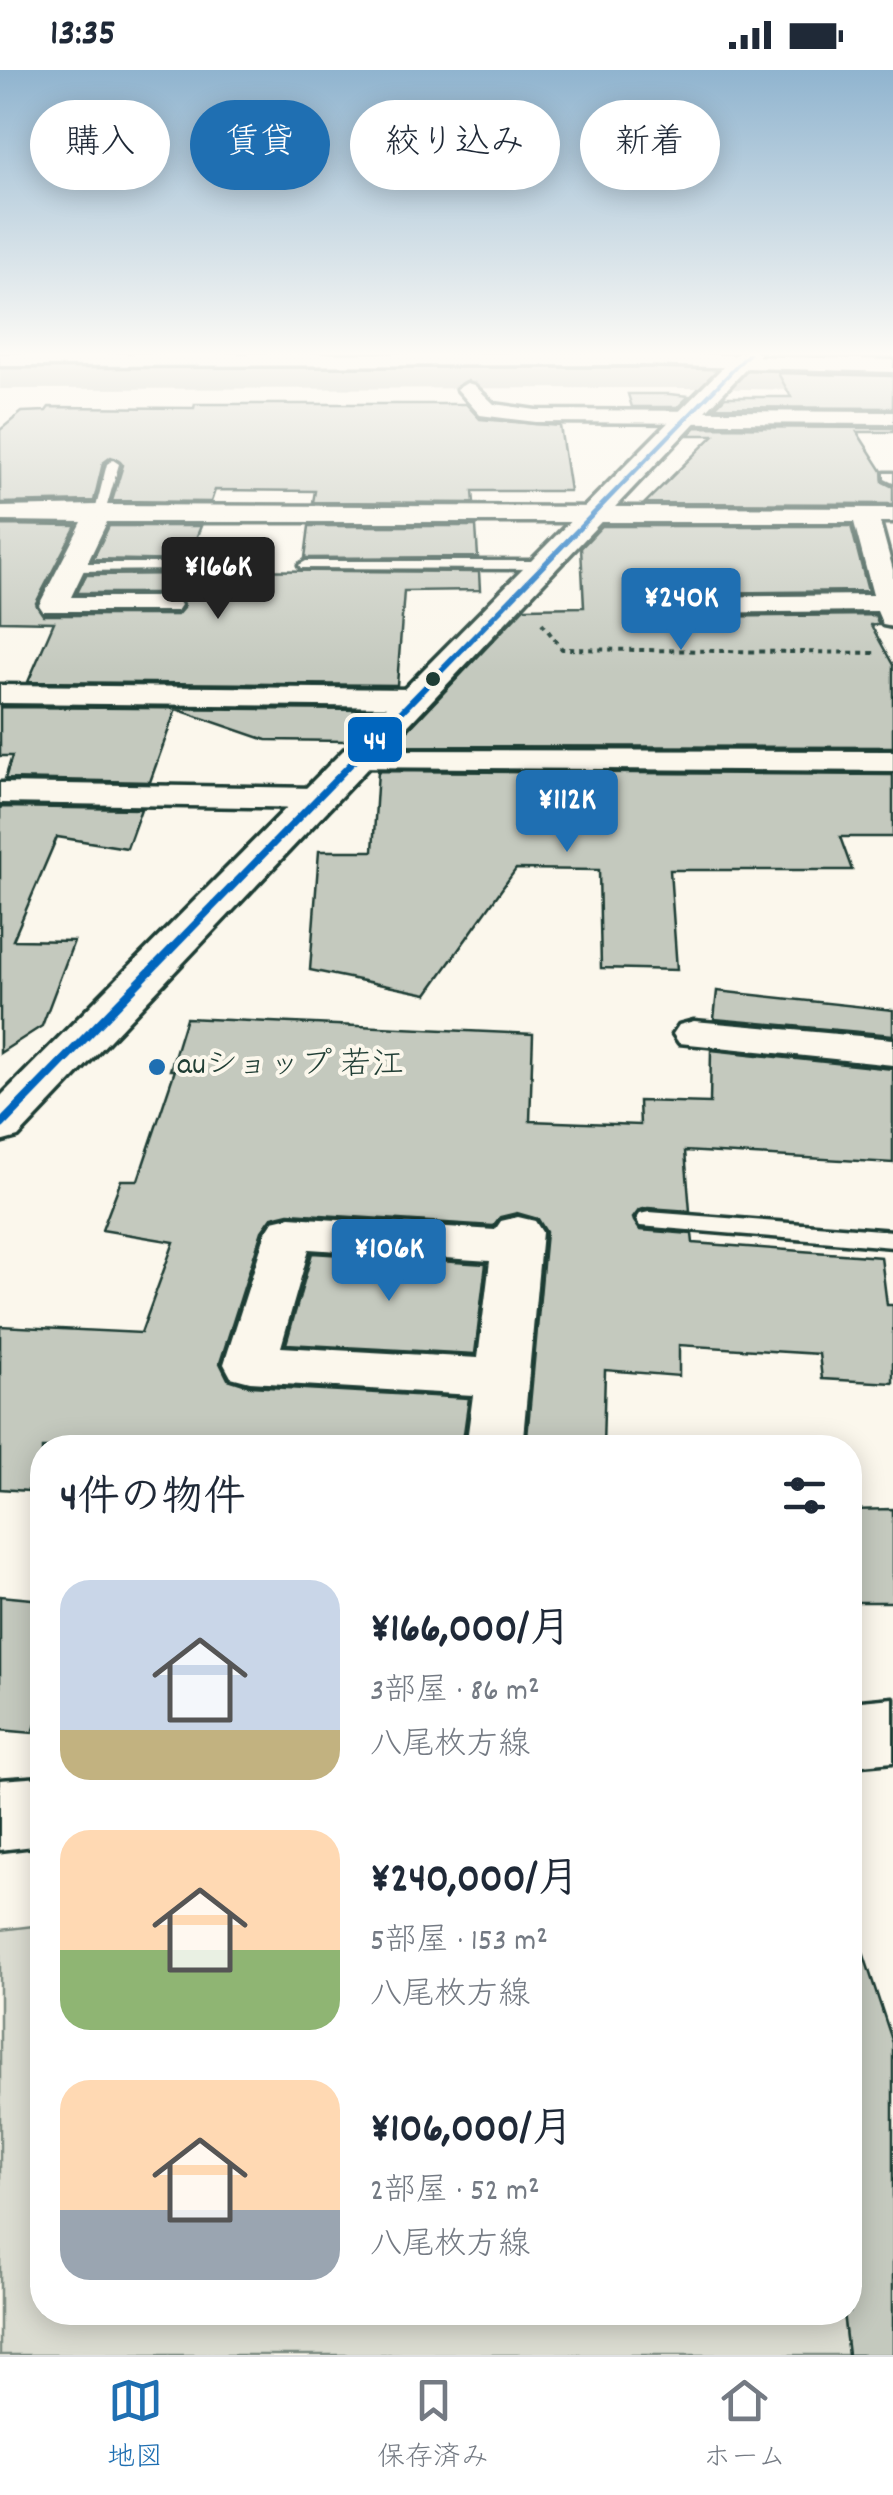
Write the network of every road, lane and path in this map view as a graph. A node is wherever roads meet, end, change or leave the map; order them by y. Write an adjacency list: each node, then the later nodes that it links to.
1 (646, 460): 5 (main road)
2 (113, 464): 3 (lane)
3 (99, 512): 4 (street); 5 (street); 10 (street)
4 (0, 514)
5 (593, 514): 7 (street); 9 (main road)
6 (893, 514): 7 (street)
7 (865, 515): 15 (street)
8 (306, 565): 9 (lane)
9 (544, 566): 12 (main road)
10 (72, 567): 11 (lane); 13 (street)
11 (183, 567)
12 (507, 603): 15 (path); 17 (main road)
13 (167, 605)
14 (684, 605): 15 (street)
15 (889, 629)
16 (0, 694): 17 (street)
17 (414, 698): 18 (main road)
18 (354, 760): 19 (street); 21 (main road)
19 (893, 761)
20 (0, 793): 21 (street)
21 (315, 798): 24 (main road)
22 (694, 1034): 23 (street)
23 (893, 1052)
24 (0, 1126)
25 (649, 1220): 26 (lane)
26 (893, 1239)
27 (502, 1378): 27 (street); 28 (street)
28 (495, 1435)
29 (893, 1730): 30 (main road)
30 (862, 1733)
31 (30, 1812): 32 (main road)
32 (0, 1815)

